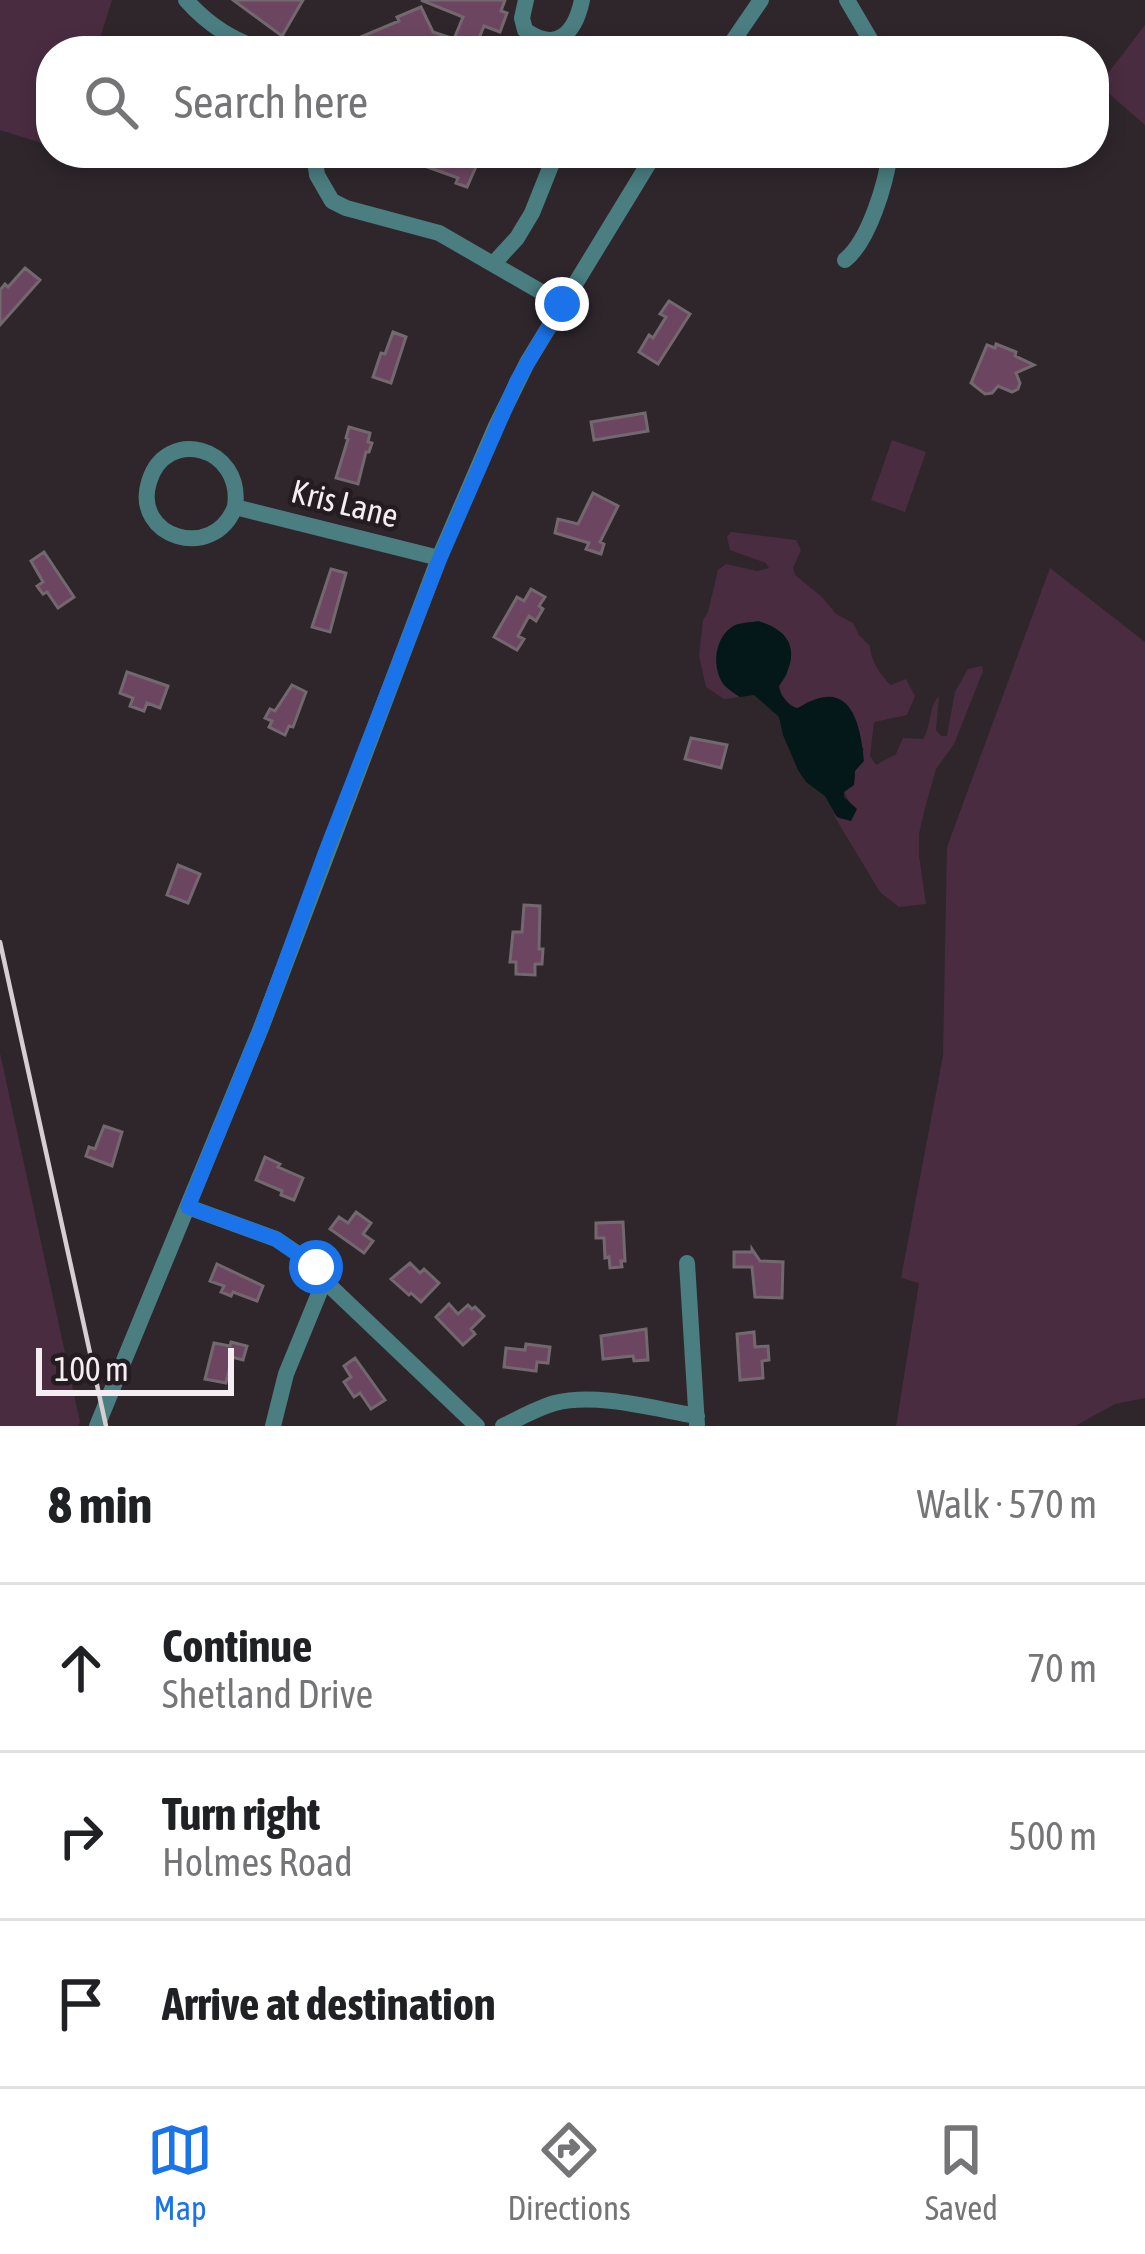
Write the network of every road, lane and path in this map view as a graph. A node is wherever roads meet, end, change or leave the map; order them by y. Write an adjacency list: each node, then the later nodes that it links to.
1 (186, 0): 6 (street)
2 (526, 0): 7 (street)
3 (582, 0): 8 (street)
4 (761, 0): 9 (street)
5 (847, 0): 10 (street)
6 (230, 36)
7 (534, 36)
8 (571, 36)
9 (736, 36)
10 (868, 36)
11 (316, 168): 16 (street)
12 (550, 168): 16 (street)
13 (646, 168): 17 (street)
14 (887, 168): 15 (street)
15 (845, 260)
16 (494, 264): 17 (street)
17 (562, 304): 19 (street)
18 (235, 506): 18 (street); 19 (street, Kris Lane)
19 (440, 558): 20 (street)
20 (188, 1207): 22 (street); 24 (street)
21 (687, 1263): 23 (street)
22 (325, 1280): 25 (street); 26 (street)
23 (697, 1421): 27 (street)
24 (97, 1426)
25 (274, 1426)
26 (477, 1426)
27 (503, 1426)

